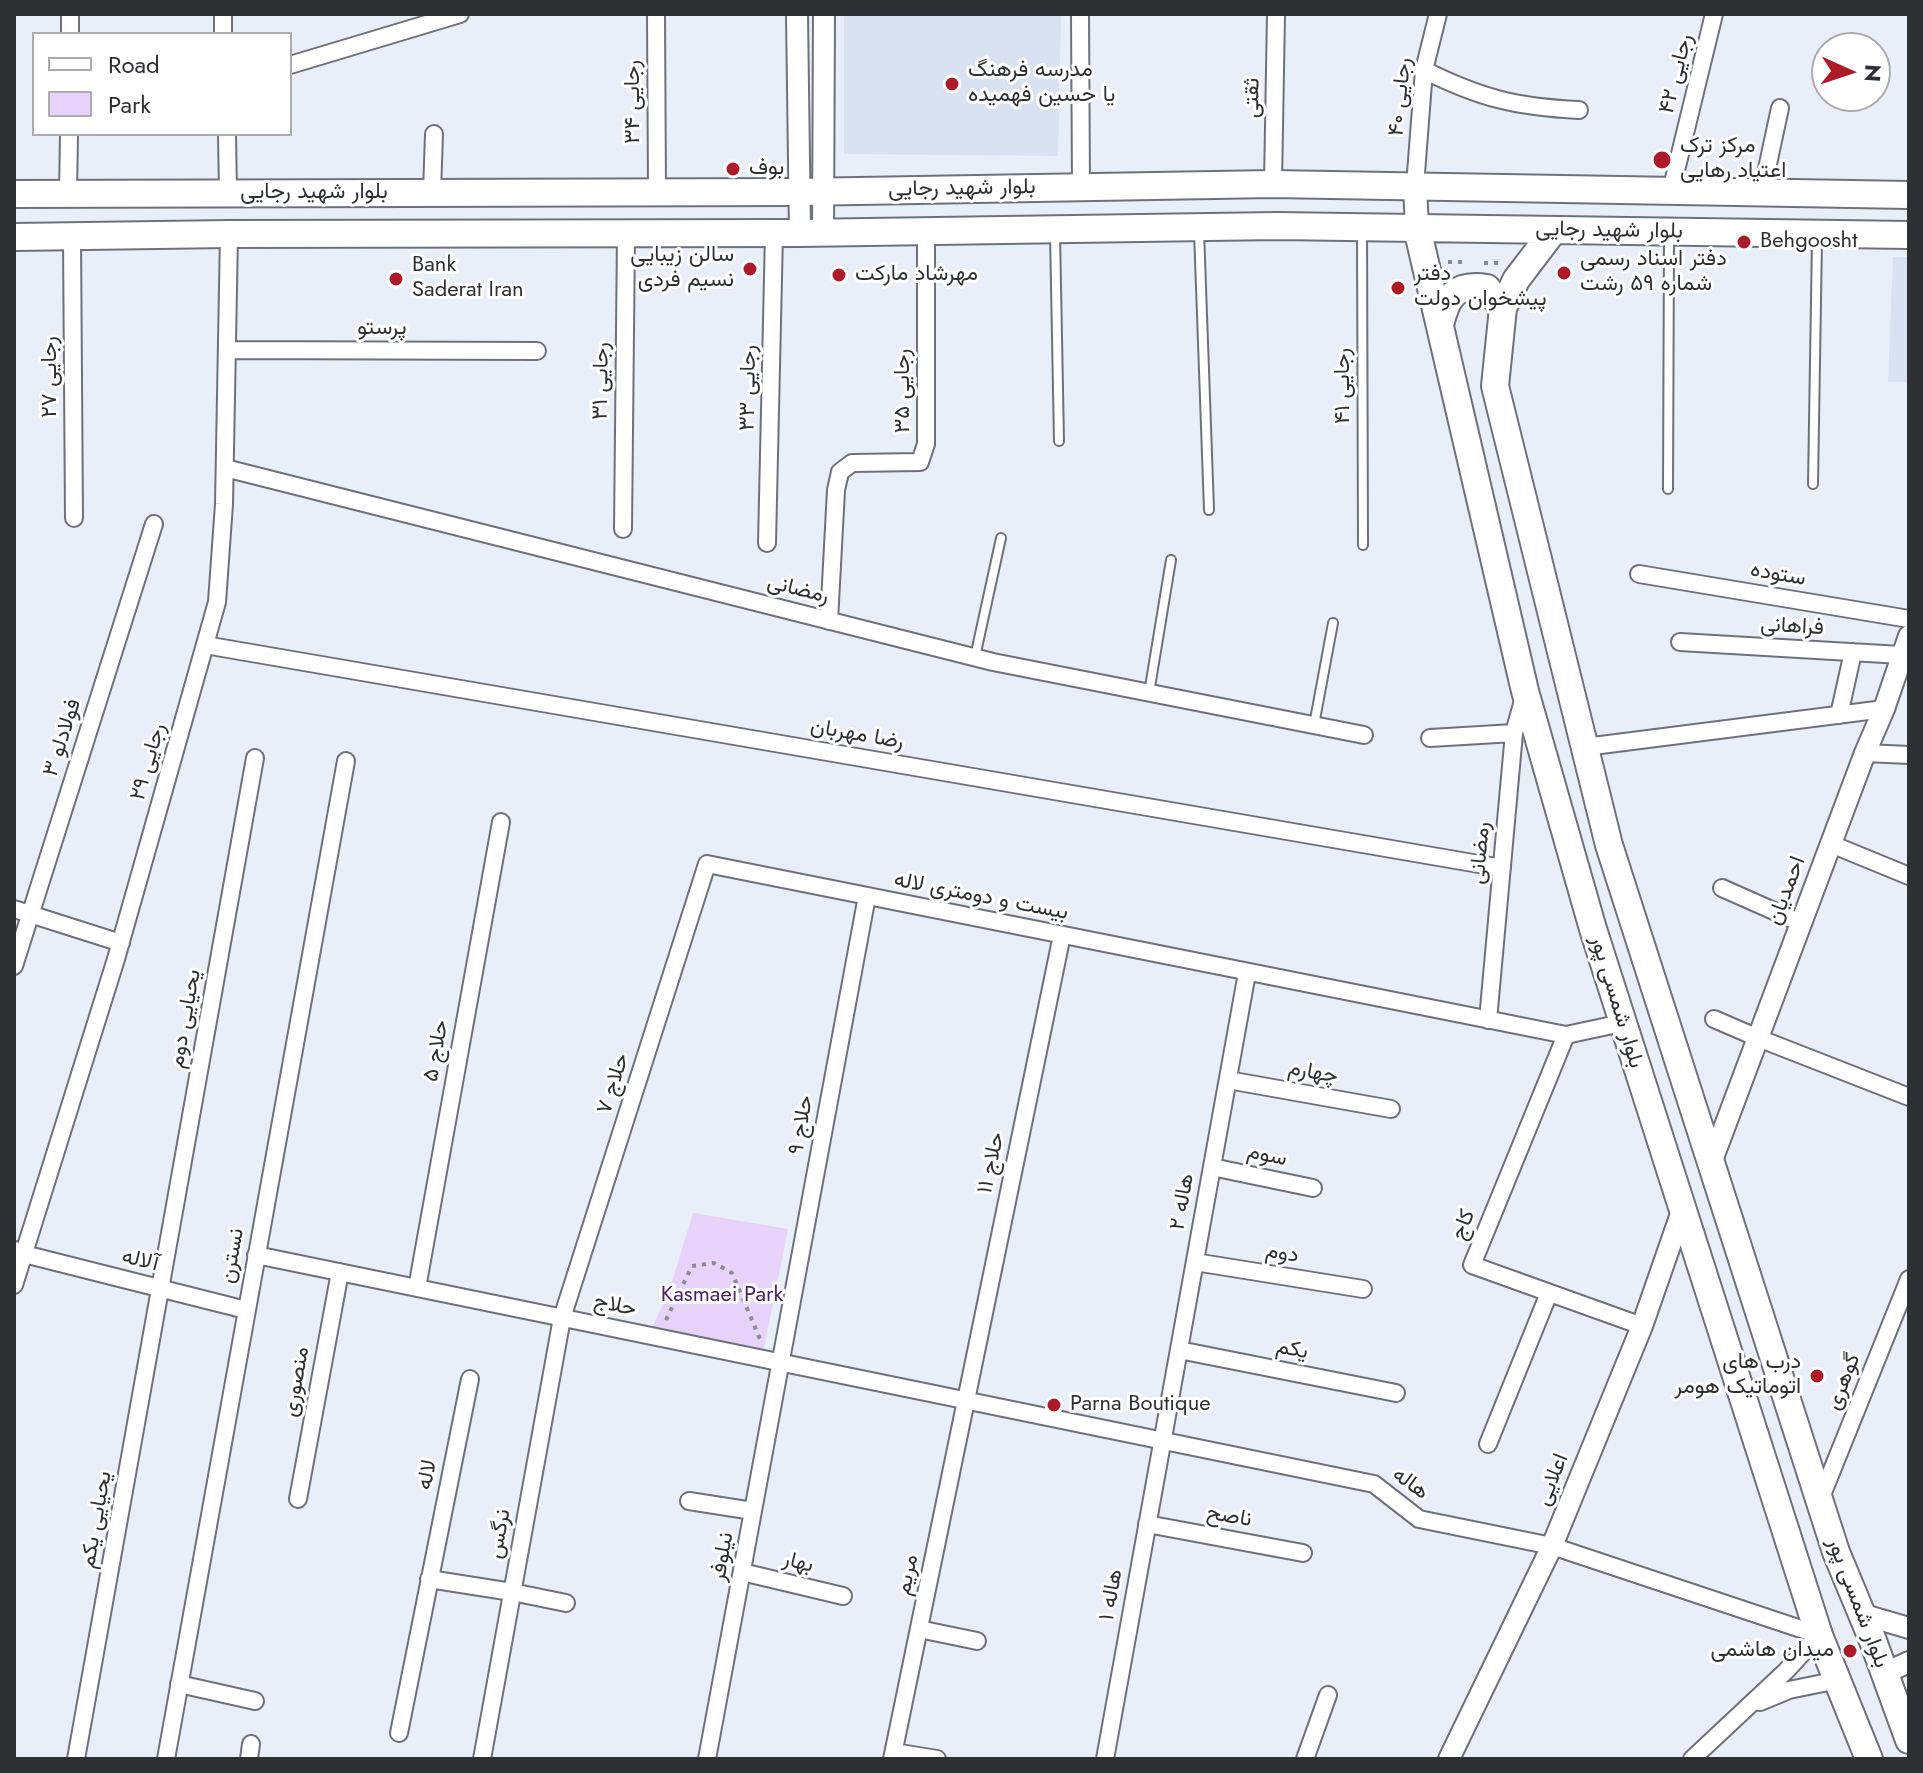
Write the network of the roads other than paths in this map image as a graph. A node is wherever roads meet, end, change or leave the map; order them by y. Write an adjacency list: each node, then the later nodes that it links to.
1 (460, 14): 9 (street)
2 (656, 14): 19 (street, رجایی ۳۴)
3 (797, 14): 22 (street)
4 (824, 14): 22 (street)
5 (1080, 14): 18 (street)
6 (1276, 14): 16 (street, ثقتی)
7 (1438, 14): 10 (street, رجایی ۴۰)
8 (1714, 14): 20 (street, رجایی ۴۲)
9 (292, 64)
10 (1424, 70): 12 (street); 17 (street, رجایی ۴۰)
11 (1780, 108): 23 (street)
12 (1579, 110)
13 (434, 134): 21 (street)
14 (69, 136): 26 (street)
15 (227, 136): 24 (street)
16 (1273, 184): 17 (main road, بلوار شهید رجایی); 18 (main road, بلوار شهید رجایی)
17 (1415, 186): 20 (main road, بلوار شهید رجایی); 31 (main road)
18 (1081, 187): 22 (main road, بلوار شهید رجایی)
19 (657, 191): 21 (main road, بلوار شهید رجایی); 22 (main road, بلوار شهید رجایی)
20 (1671, 191): 23 (main road, بلوار شهید رجایی)
21 (432, 192): 24 (main road, بلوار شهید رجایی)
22 (811, 192): 36 (street)
23 (1762, 192): 27 (main road, بلوار شهید رجایی)
24 (228, 193): 26 (main road, بلوار شهید رجایی)
25 (14, 194): 26 (main road, بلوار شهید رجایی)
26 (68, 194)
27 (1909, 195)
28 (1198, 227): 29 (main road, بلوار شهید رجایی); 30 (main road, بلوار شهید رجایی); 50 (lane)
29 (1362, 227): 31 (main road, بلوار شهید رجایی); 56 (lane, رجایی ۴۱)
30 (1055, 228): 32 (main road, بلوار شهید رجایی); 46 (lane)
31 (1417, 228): 33 (main road, بلوار شهید رجایی); 43 (main road, بلوار شمسی پور)
32 (926, 230): 36 (main road, بلوار شهید رجایی); 60 (street, رجایی ۳۵)
33 (1554, 230): 34 (main road, بلوار شهید رجایی); 42 (main road, بلوار شمسی پور)
34 (1669, 232): 38 (main road, بلوار شهید رجایی); 49 (lane)
35 (626, 233): 36 (main road, بلوار شهید رجایی); 37 (main road, بلوار شهید رجایی); 53 (street, رجایی ۳۱)
36 (799, 233): 55 (street, رجایی ۳۳)
37 (229, 234): 41 (main road, بلوار شهید رجایی); 44 (street, رجایی ۲۹)
38 (1817, 234): 39 (main road, بلوار شهید رجایی); 48 (lane)
39 (1909, 235)
40 (14, 237): 41 (main road, بلوار شهید رجایی)
41 (72, 237): 51 (street, رجایی ۲۷)
42 (1503, 308): 43 (main road); 75 (main road, بلوار شمسی پور)
43 (1440, 325): 67 (main road, بلوار شمسی پور)
44 (227, 350): 45 (street, پرستو); 47 (street, رجایی ۲۹)
45 (537, 351)
46 (1059, 441)
47 (225, 468): 60 (street, رمضانی); 63 (street, رجایی ۲۹)
48 (1813, 484)
49 (1668, 489)
50 (1209, 510)
51 (74, 518)
52 (154, 524): 87 (street, فولادلو ۳)
53 (623, 529)
54 (1001, 538): 66 (lane)
55 (767, 543)
56 (1363, 545)
57 (1171, 560): 68 (lane)
58 (1639, 574): 59 (street, ستوده)
59 (1909, 619)
60 (829, 621): 66 (street, رمضانی)
61 (1333, 623): 71 (lane)
62 (1680, 642): 65 (street, فراهانی)
63 (205, 645): 83 (street, رضا مهربان); 90 (street, رجایی ۲۹)
64 (1905, 646): 65 (street, فراهانی); 69 (street, احمدیان)
65 (1853, 652): 70 (street)
66 (975, 658): 68 (street, رمضانی)
67 (1525, 691): 72 (street, رمضانی); 95 (main road, بلوار شمسی پور)
68 (1149, 693): 71 (street, رمضانی)
69 (1884, 709): 70 (street); 76 (street, احمدیان)
70 (1839, 715): 75 (street)
71 (1314, 725): 73 (street, رمضانی)
72 (1514, 733): 74 (street); 83 (street, رمضانی)
73 (1364, 735)
74 (1430, 738)
75 (1585, 747): 101 (main road, بلوار شمسی پور)
76 (1865, 753): 77 (street); 81 (street, احمدیان)
77 (1909, 755)
78 (255, 758): 112 (street, یحیایی دوم)
79 (346, 761): 106 (street, نسترن)
80 (501, 822): 111 (street, حلاج ۵)
81 (1831, 844): 84 (street); 88 (street, احمدیان)
82 (707, 864): 86 (street, بیست و دومتری لاله); 116 (street, حلاج ۷)
83 (1502, 868): 94 (street, رمضانی)
84 (1909, 876)
85 (1722, 888): 88 (street)
86 (867, 896): 89 (street, بیست و دومتری لاله); 119 (street, حلاج ۹)
87 (22, 912): 90 (street); 91 (street, فولادلو ۳)
88 (1801, 923): 97 (street, احمدیان)
89 (1062, 935): 92 (street, بیست و دومتری لاله); 122 (street, حلاج ۱۱)
90 (121, 943): 105 (street, رجایی ۲۹)
91 (14, 966)
92 (1247, 973): 94 (street); 98 (street, هاله ۲)
93 (1714, 1019): 97 (street)
94 (1488, 1020): 96 (street)
95 (1622, 1023): 96 (street); 104 (main road, بلوار شمسی پور)
96 (1566, 1035): 114 (street, کاج)
97 (1758, 1038): 99 (street); 101 (street, احمدیان)
98 (1228, 1080): 100 (street, چهارم); 102 (street, هاله ۲)
99 (1909, 1097)
100 (1391, 1109)
101 (1711, 1163): 127 (main road, بلوار شمسی پور)
102 (1212, 1167): 103 (street, سوم); 107 (street, هاله ۲)
103 (1313, 1188)
104 (1682, 1211): 117 (street, اعلایی); 140 (main road, بلوار شمسی پور)
105 (19, 1252): 110 (street, رجایی ۲۹); 112 (street, آلاله)
106 (256, 1255): 108 (street, حلاج); 115 (street, نسترن)
107 (1195, 1262): 113 (street, دوم); 118 (street, هاله ۲)
108 (340, 1272): 111 (street, حلاج); 125 (street, منصوری)
109 (1909, 1279): 127 (street, گوهری)
110 (14, 1285)
111 (417, 1288): 116 (street, حلاج)
112 (161, 1289): 115 (street, آلاله); 153 (street, یحیایی یکم)
113 (1363, 1289)
114 (1549, 1293): 117 (street, کاج); 124 (street)
115 (246, 1310): 145 (street, نسترن)
116 (562, 1318): 119 (street, حلاج); 134 (street, نرگس)
117 (1642, 1326): 130 (street, اعلایی)
118 (1179, 1350): 121 (street, یکم); 123 (street, هاله ۲)
119 (776, 1361): 122 (street, حلاج); 128 (street, نیلوفر)
120 (470, 1379): 133 (street, لاله)
121 (1396, 1393)
122 (966, 1400): 123 (street, هاله); 139 (street, مریم)
123 (1163, 1440): 129 (street, هاله ۱); 130 (street, هاله)
124 (1488, 1444)
125 (298, 1499)
126 (689, 1501): 128 (street)
127 (1819, 1502): 137 (main road, بلوار شمسی پور)
128 (753, 1511): 132 (street, نیلوفر)
129 (1147, 1524): 131 (street, ناصح); 158 (street, هاله ۱)
130 (1552, 1546): 140 (street, هاله); 160 (street, اعلایی)
131 (1303, 1553)
132 (742, 1572): 135 (street, بهار); 156 (street, نیلوفر)
133 (429, 1579): 134 (street); 149 (street, لاله)
134 (512, 1592): 136 (street); 155 (street, نرگس)
135 (843, 1596)
136 (566, 1603)
137 (1861, 1614): 138 (street); 143 (main road, بلوار شمسی پور)
138 (1909, 1628)
139 (919, 1629): 141 (street); 151 (street, مریم)
140 (1819, 1635): 144 (main road, بلوار شمسی پور); 148 (street)
141 (977, 1641)
142 (1909, 1662): 143 (street)
143 (1885, 1673): 144 (main road); 150 (main road, بلوار شمسی پور)
144 (1838, 1680): 148 (street); 152 (main road, بلوار شمسی پور)
145 (179, 1684): 147 (street); 154 (street, نسترن)
146 (1328, 1695): 159 (street)
147 (255, 1701)
148 (1748, 1707): 161 (street)
149 (399, 1733)
150 (1908, 1738): 152 (main road)
151 (893, 1756): 157 (street)
152 (1869, 1758)
153 (76, 1759)
154 (166, 1759)
155 (482, 1759)
156 (707, 1759)
157 (937, 1759)
158 (1105, 1759)
159 (1305, 1759)
160 (1449, 1759)
161 (1692, 1759)

